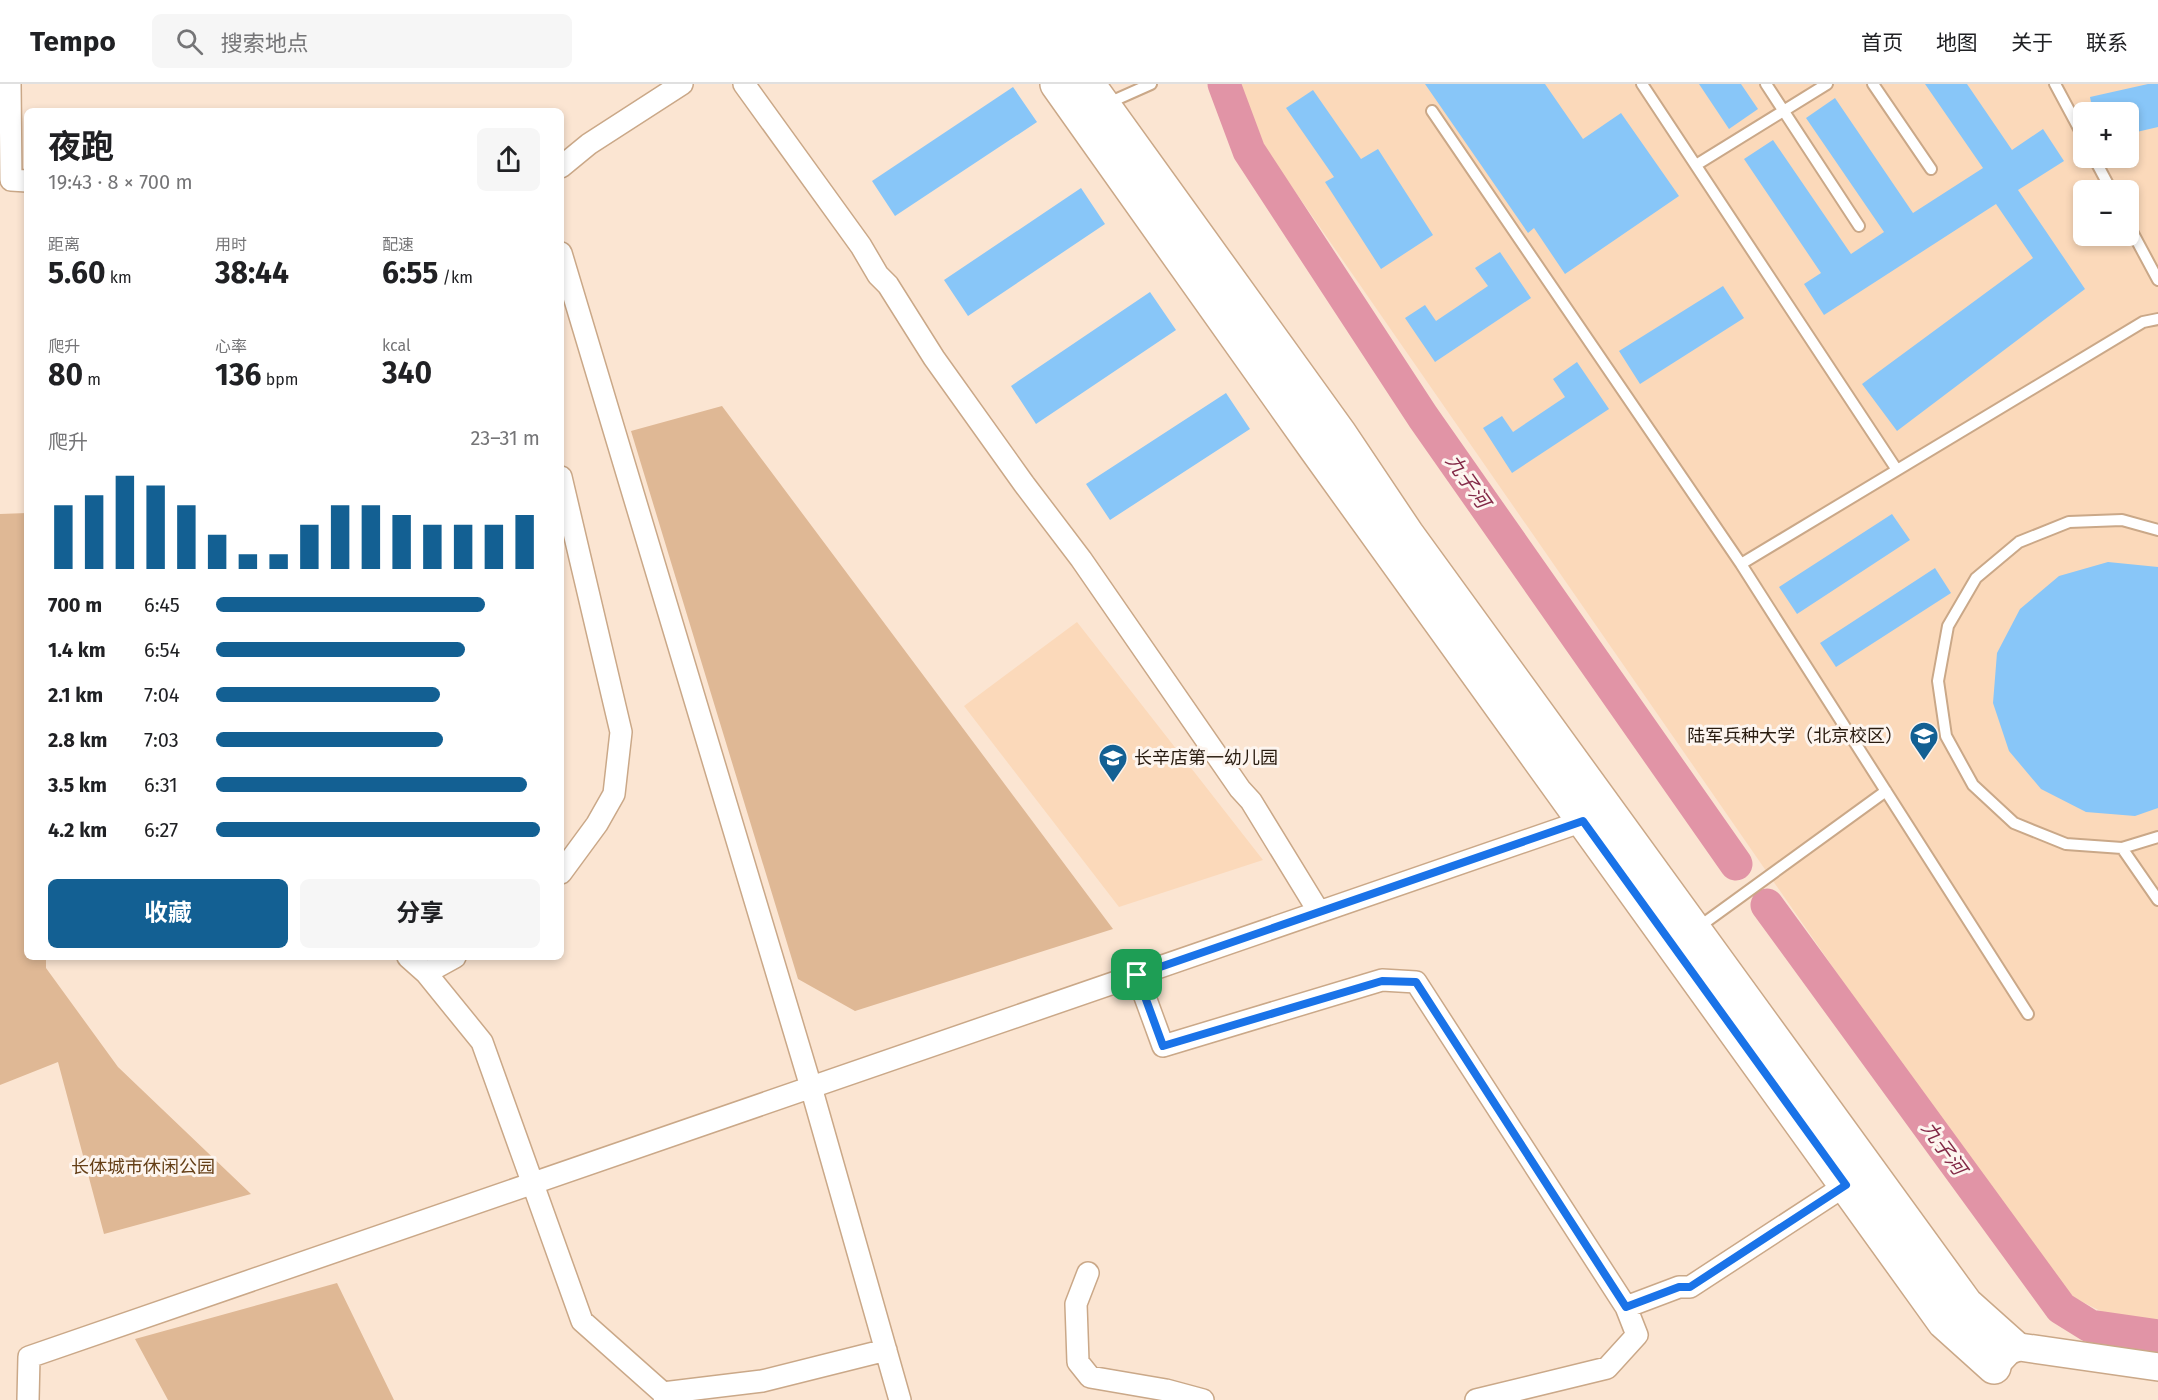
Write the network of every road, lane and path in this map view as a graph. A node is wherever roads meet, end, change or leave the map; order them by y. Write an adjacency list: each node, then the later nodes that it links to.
1 (10, 84): 18 (street)
2 (682, 84): 15 (street)
3 (744, 84): 34 (street)
4 (1057, 84): 29 (main road)
5 (1152, 84): 11 (lane)
6 (1642, 84): 16 (lane)
7 (1766, 84): 13 (lane)
8 (1827, 84): 13 (lane)
9 (1873, 84): 17 (lane)
10 (2055, 84): 14 (lane)
11 (1095, 95): 35 (main road)
12 (1432, 111): 27 (lane)
13 (1784, 111): 16 (lane); 19 (lane)
14 (2073, 118)
15 (564, 165)
16 (1696, 165): 24 (lane)
17 (1931, 169)
18 (24, 181)
19 (1859, 226)
20 (2139, 245): 22 (lane)
21 (564, 263): 41 (street)
22 (2158, 280)
23 (2158, 319): 24 (lane)
24 (1898, 470): 27 (lane)
25 (564, 490): 32 (street)
26 (2158, 530): 31 (lane)
27 (1741, 564): 28 (lane)
28 (1886, 791): 35 (lane); 40 (lane)
29 (1583, 821): 34 (street); 43 (main road)
30 (2158, 837): 31 (lane)
31 (2122, 848): 33 (lane)
32 (564, 869)
33 (2158, 900)
34 (1319, 912): 39 (street)
35 (1696, 929): 47 (main road)
36 (411, 960): 38 (street)
37 (450, 960): 38 (street)
38 (426, 973): 42 (street)
39 (1137, 975): 41 (street); 45 (street)
40 (2028, 1014)
41 (811, 1087): 42 (street); 46 (street)
42 (532, 1184): 49 (street); 50 (street)
43 (1846, 1185): 45 (street); 47 (main road)
44 (1088, 1273): 52 (street)
45 (1626, 1307): 53 (street)
46 (886, 1350): 49 (street); 51 (street)
47 (2004, 1357): 48 (street)
48 (2158, 1367)
49 (664, 1396)
50 (28, 1400)
51 (900, 1400)
52 (1203, 1400)
53 (1476, 1400)

